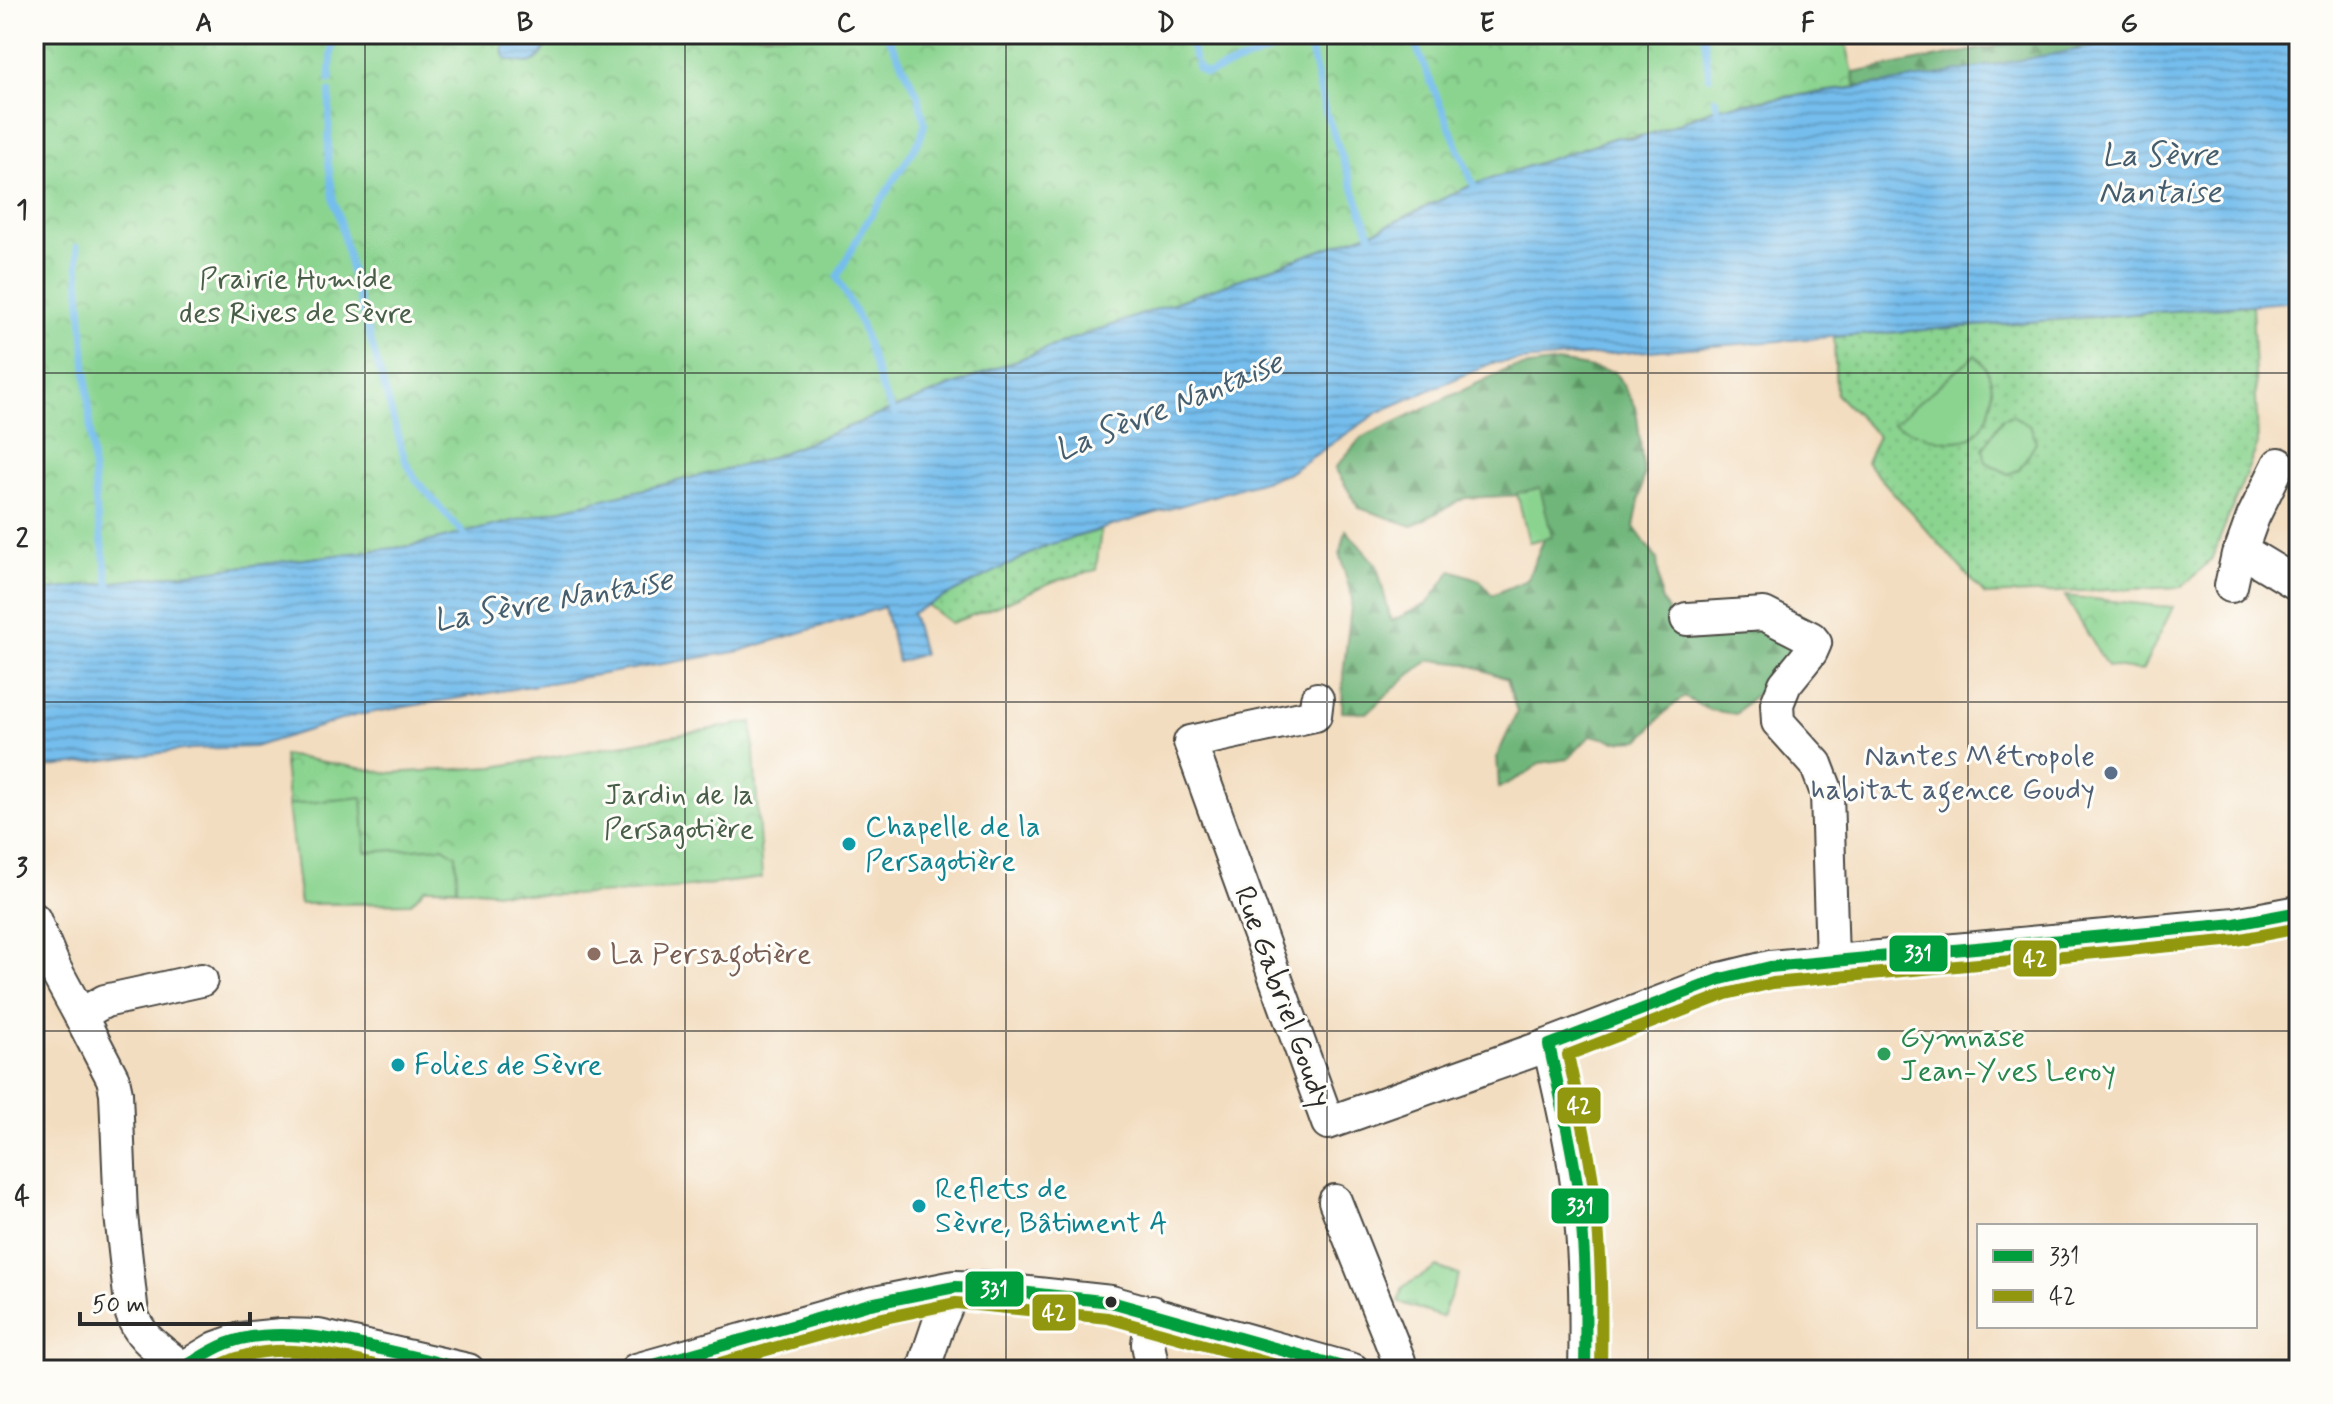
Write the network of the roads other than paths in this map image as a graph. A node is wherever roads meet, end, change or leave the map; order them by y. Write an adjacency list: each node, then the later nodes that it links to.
1 (2279, 464): 2 (street)
2 (2241, 550): 3 (street); 4 (street)
3 (2299, 585)
4 (2231, 586)
5 (1687, 619): 9 (street)
6 (1317, 699): 12 (street, Rue Gabriel Goudy)
7 (2299, 912): 9 (street, Rue Gabriel Goudy)
8 (34, 919): 11 (street)
9 (1832, 961): 12 (street, Rue Gabriel Goudy)
10 (201, 980): 11 (street)
11 (80, 1015): 16 (street)
12 (1549, 1045): 23 (street)
13 (1335, 1201): 22 (street)
14 (955, 1287): 15 (street); 18 (street); 19 (street)
15 (1152, 1312): 20 (street); 21 (street)
16 (182, 1369): 17 (street)
17 (468, 1370)
18 (636, 1370)
19 (923, 1370)
20 (1153, 1370)
21 (1353, 1370)
22 (1399, 1370)
23 (1585, 1370)

